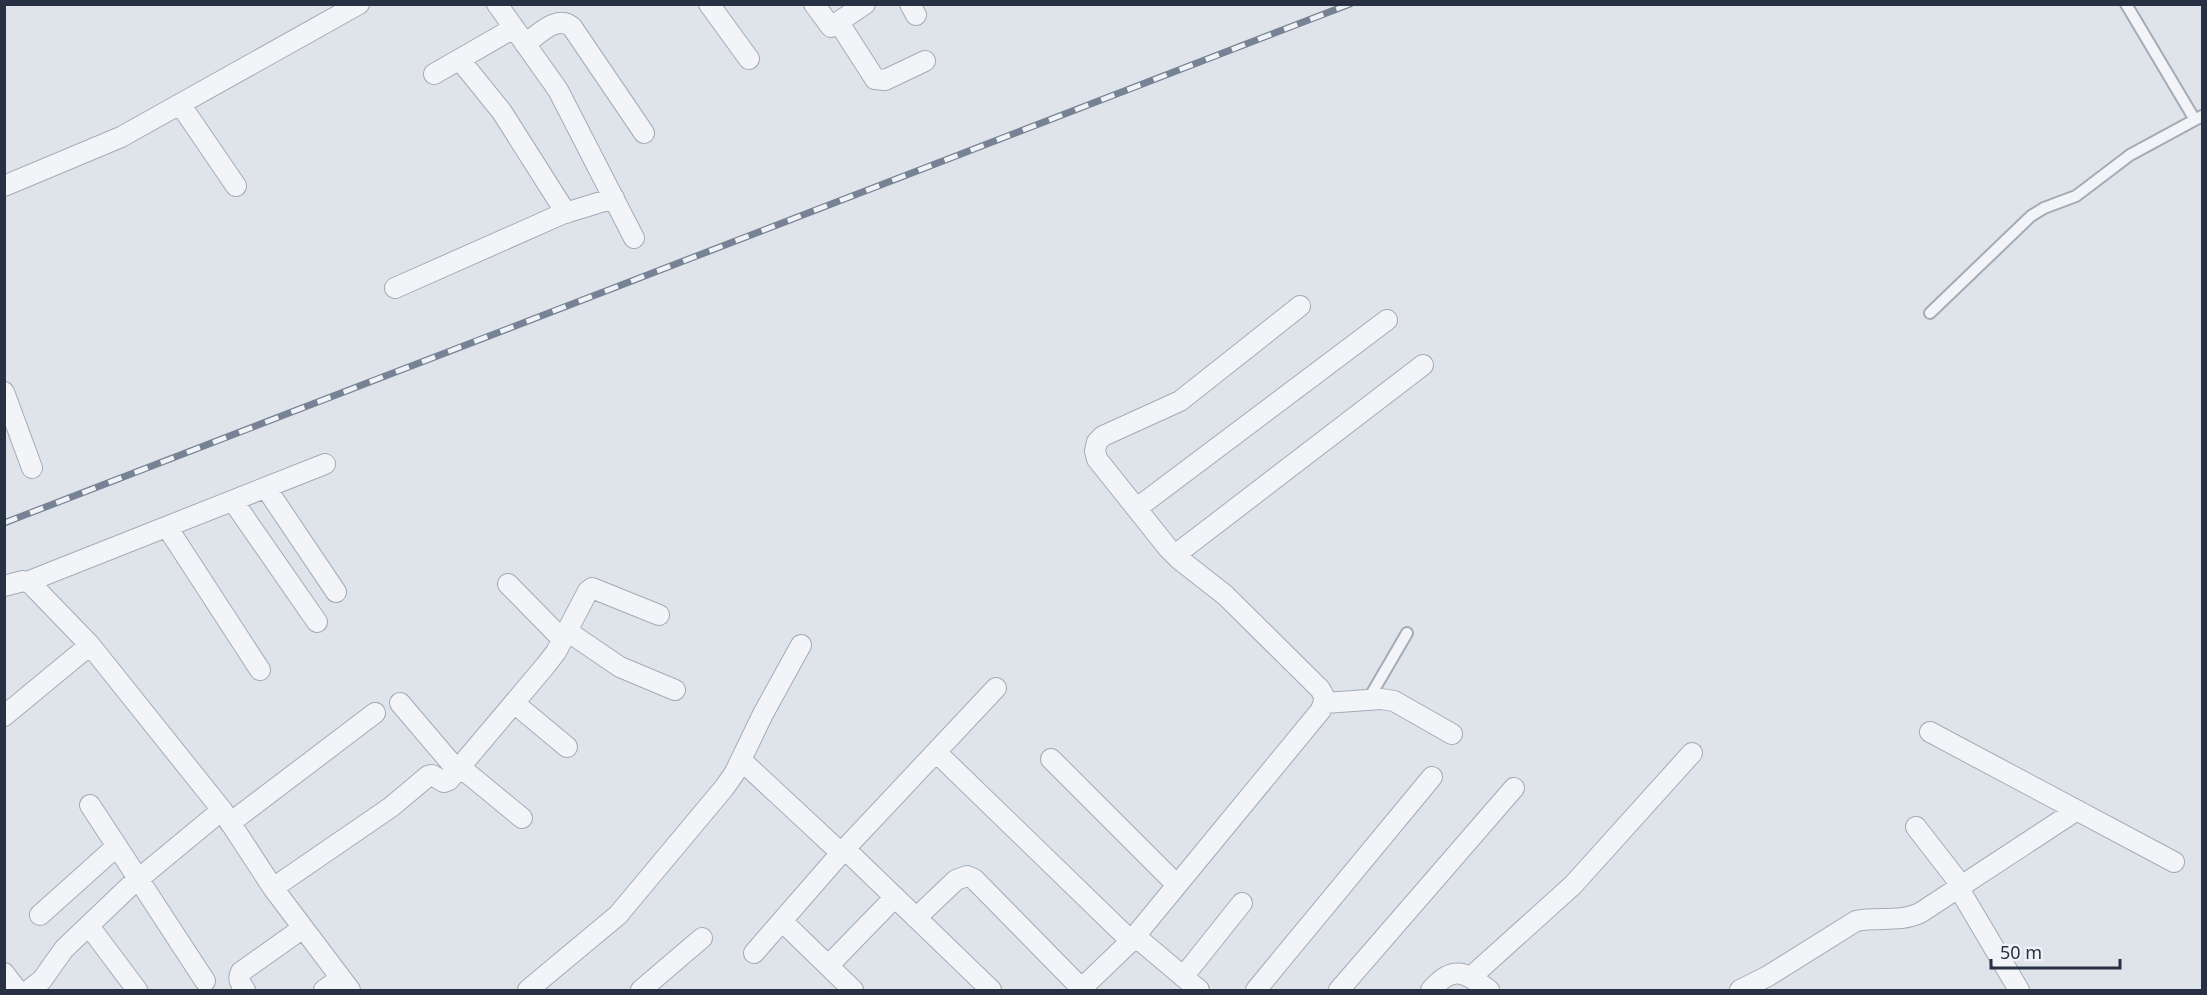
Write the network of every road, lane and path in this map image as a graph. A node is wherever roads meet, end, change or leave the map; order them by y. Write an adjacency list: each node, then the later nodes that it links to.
1 (359, 4): 13 (street)
2 (498, 4): 8 (street)
3 (709, 4): 9 (street)
4 (814, 4): 7 (street)
5 (865, 4): 7 (street)
6 (2126, 4): 14 (lane)
7 (839, 23): 11 (street)
8 (520, 36): 10 (street); 15 (street); 18 (street)
9 (749, 59)
10 (460, 60): 12 (street); 19 (street)
11 (925, 61)
12 (434, 74)
13 (180, 104): 16 (street); 17 (street)
14 (2199, 118): 23 (lane)
15 (644, 133)
16 (4, 186)
17 (236, 186)
18 (614, 198): 19 (street); 20 (street)
19 (566, 213): 21 (street)
20 (634, 238)
21 (394, 288)
22 (1300, 306): 31 (street)
23 (1930, 314)
24 (1387, 320): 31 (street)
25 (1423, 365): 33 (street)
26 (6, 403): 28 (street)
27 (325, 464): 29 (street)
28 (32, 468)
29 (266, 488): 30 (street); 37 (street)
30 (233, 501): 32 (street); 39 (street)
31 (1137, 508): 33 (street)
32 (167, 527): 34 (street); 44 (street)
33 (1175, 555): 50 (street)
34 (27, 582): 36 (street); 42 (street)
35 (508, 584): 41 (street)
36 (4, 586)
37 (336, 592)
38 (659, 615): 41 (street)
39 (317, 622)
40 (1407, 633): 47 (lane)
41 (565, 635): 46 (street); 49 (street)
42 (90, 645): 52 (street); 65 (street)
43 (801, 645): 59 (street)
44 (260, 670)
45 (996, 688): 56 (street)
46 (675, 690)
47 (1368, 700): 50 (street); 54 (street)
48 (400, 703): 60 (street)
49 (514, 703): 55 (street); 60 (street)
50 (1325, 703): 72 (street)
51 (375, 713): 65 (street)
52 (4, 716)
53 (1930, 732): 64 (street)
54 (1452, 734)
55 (567, 747)
56 (936, 752): 69 (street); 83 (street)
57 (1692, 753): 88 (street)
58 (1051, 759): 72 (street)
59 (741, 760): 69 (street); 95 (street)
60 (458, 768): 66 (street); 74 (street)
61 (1432, 777): 101 (street)
62 (1514, 788): 102 (street)
63 (90, 805): 68 (street)
64 (2077, 810): 70 (street); 73 (street)
65 (226, 816): 71 (street); 74 (street)
66 (522, 819)
67 (1916, 827): 73 (street)
68 (117, 846): 71 (street); 77 (street)
69 (843, 851): 75 (street); 79 (street)
70 (2174, 862)
71 (139, 879): 80 (street); 89 (street)
72 (1176, 884): 83 (street)
73 (1960, 886): 105 (street); 106 (street)
74 (273, 888): 81 (street)
75 (895, 897): 78 (street); 85 (street)
76 (1242, 903): 87 (street)
77 (40, 915)
78 (916, 918): 98 (street); 99 (street)
79 (782, 921): 84 (street); 85 (street)
80 (89, 926): 91 (street); 92 (street)
81 (303, 928): 90 (street); 93 (street)
82 (702, 938): 96 (street)
83 (1133, 938): 87 (street); 99 (street)
84 (754, 953)
85 (828, 966): 97 (street)
86 (4, 973): 91 (street)
87 (1183, 977): 100 (street)
88 (1471, 977): 103 (street); 104 (street)
89 (205, 981)
90 (345, 985): 94 (street)
91 (29, 990)
92 (137, 990)
93 (245, 990)
94 (324, 990)
95 (528, 990)
96 (641, 990)
97 (853, 990)
98 (991, 990)
99 (1081, 990)
100 (1199, 990)
101 (1256, 990)
102 (1339, 990)
103 (1431, 990)
104 (1489, 990)
105 (1740, 990)
106 (2019, 990)

